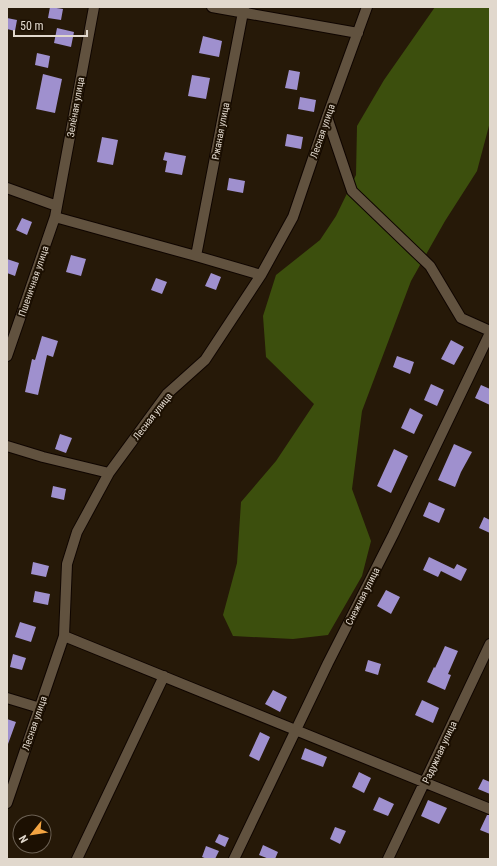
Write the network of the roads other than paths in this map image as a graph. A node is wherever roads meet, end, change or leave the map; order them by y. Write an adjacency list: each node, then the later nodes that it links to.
1 (94, 7): 8 (street, Зелёная улица)
2 (212, 7): 4 (street)
3 (367, 7): 5 (street, Лесная улица)
4 (244, 10): 5 (street); 9 (street, Ржаная улица)
5 (358, 34): 6 (street, Лесная улица)
6 (327, 116): 10 (street, Лесная улица); 11 (street)
7 (7, 188): 8 (street)
8 (56, 211): 9 (street); 12 (street, Пшеничная улица)
9 (196, 256): 10 (street)
10 (261, 275): 14 (street, Лесная улица)
11 (490, 332): 20 (street, Снежная улица)
12 (7, 356)
13 (7, 446): 14 (street)
14 (109, 473): 15 (street, Лесная улица)
15 (64, 636): 17 (street); 19 (street, Лесная улица)
16 (490, 644): 21 (street, Радужная улица)
17 (164, 676): 20 (street); 24 (street)
18 (7, 698): 19 (street)
19 (40, 708): 22 (street, Лесная улица)
20 (297, 730): 21 (street); 25 (street, Снежная улица)
21 (425, 782): 23 (street); 26 (street, Радужная улица)
22 (7, 803)
23 (490, 809)
24 (77, 859)
25 (234, 859)
26 (388, 859)

